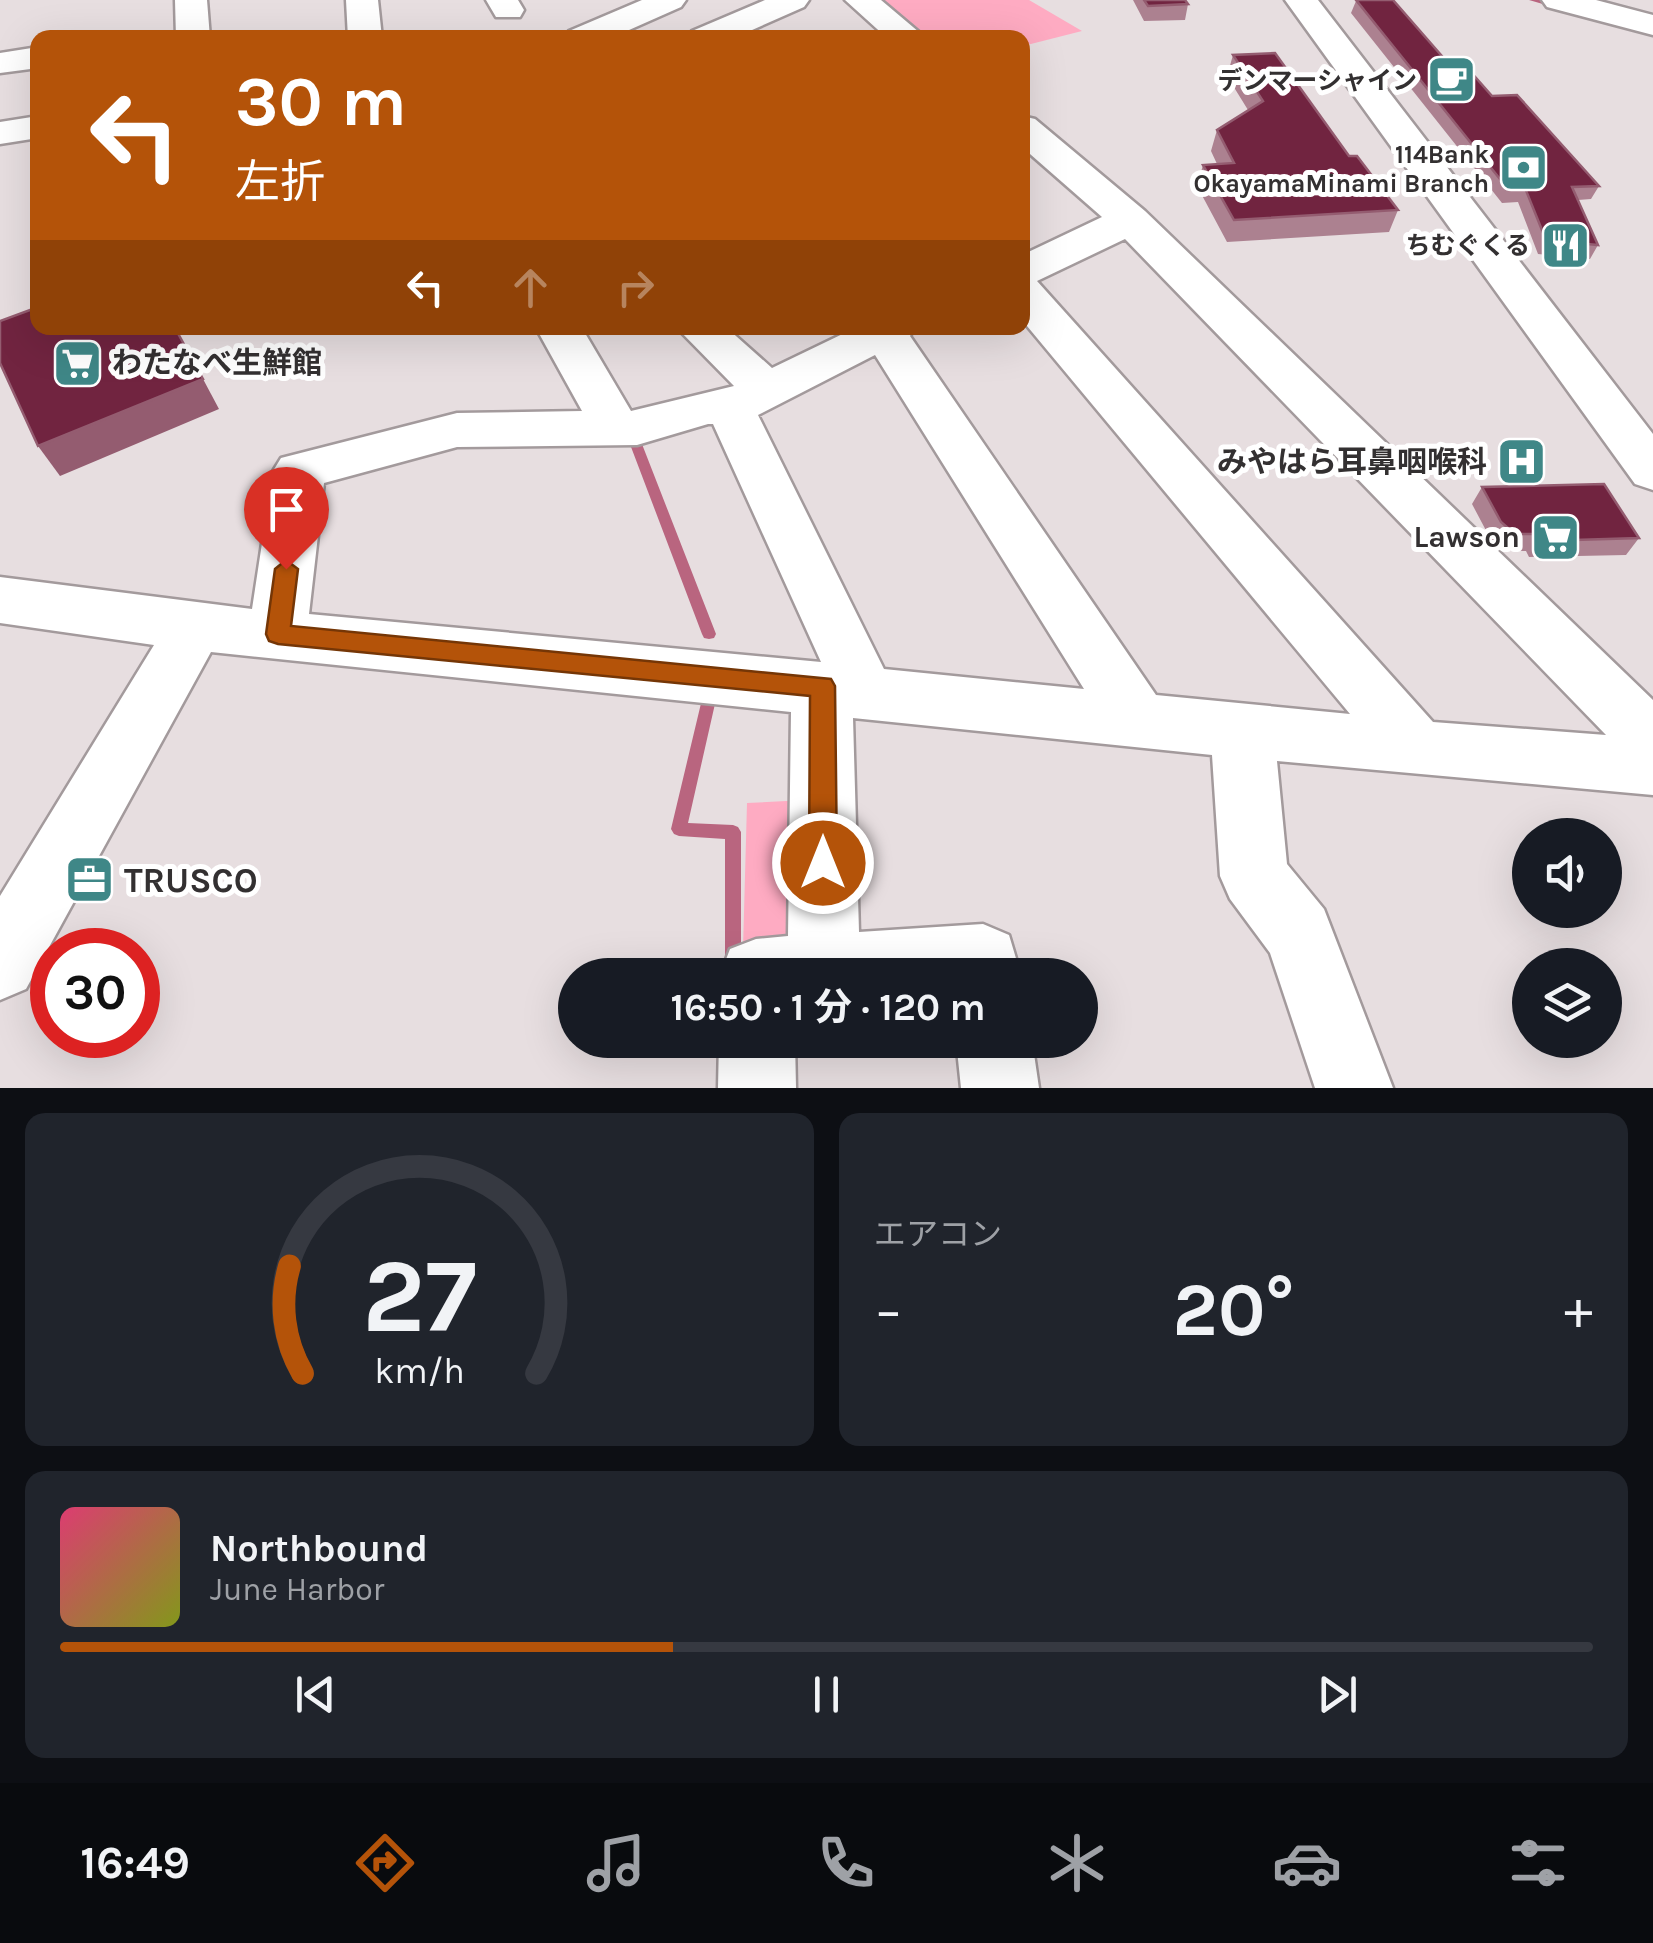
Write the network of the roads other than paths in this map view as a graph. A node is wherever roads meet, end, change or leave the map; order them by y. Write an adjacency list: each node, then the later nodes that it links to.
1 (362, 0): 8 (street)
2 (670, 0): 9 (street)
3 (793, 0): 10 (street)
4 (861, 0): 11 (street)
5 (1301, 0): 26 (street)
6 (1558, 0): 7 (street)
7 (1653, 25)
8 (364, 30)
9 (601, 30)
10 (723, 30)
11 (899, 30)
12 (30, 58): 13 (street)
13 (0, 64)
14 (30, 128): 15 (street)
15 (0, 133)
16 (1030, 134): 17 (street)
17 (1130, 220): 18 (street); 33 (street)
18 (1030, 268)
19 (1030, 300): 34 (street)
20 (563, 335): 25 (street)
21 (705, 335): 24 (street)
22 (866, 335): 24 (street)
23 (874, 335): 31 (street)
24 (748, 398): 25 (street); 30 (street)
25 (616, 428): 29 (street)
26 (1653, 471)
27 (0, 600): 28 (street)
28 (195, 627): 29 (street); 37 (street)
29 (278, 634): 30 (street)
30 (843, 688): 31 (street); 36 (street)
31 (1138, 720): 32 (street)
32 (1242, 730): 34 (street); 42 (street)
33 (1653, 741)
34 (1416, 748): 35 (street)
35 (1653, 767)
36 (793, 958)
37 (0, 964)
38 (757, 1058): 40 (street)
39 (996, 1058): 41 (street)
40 (757, 1088)
41 (1000, 1088)
42 (1354, 1088)

